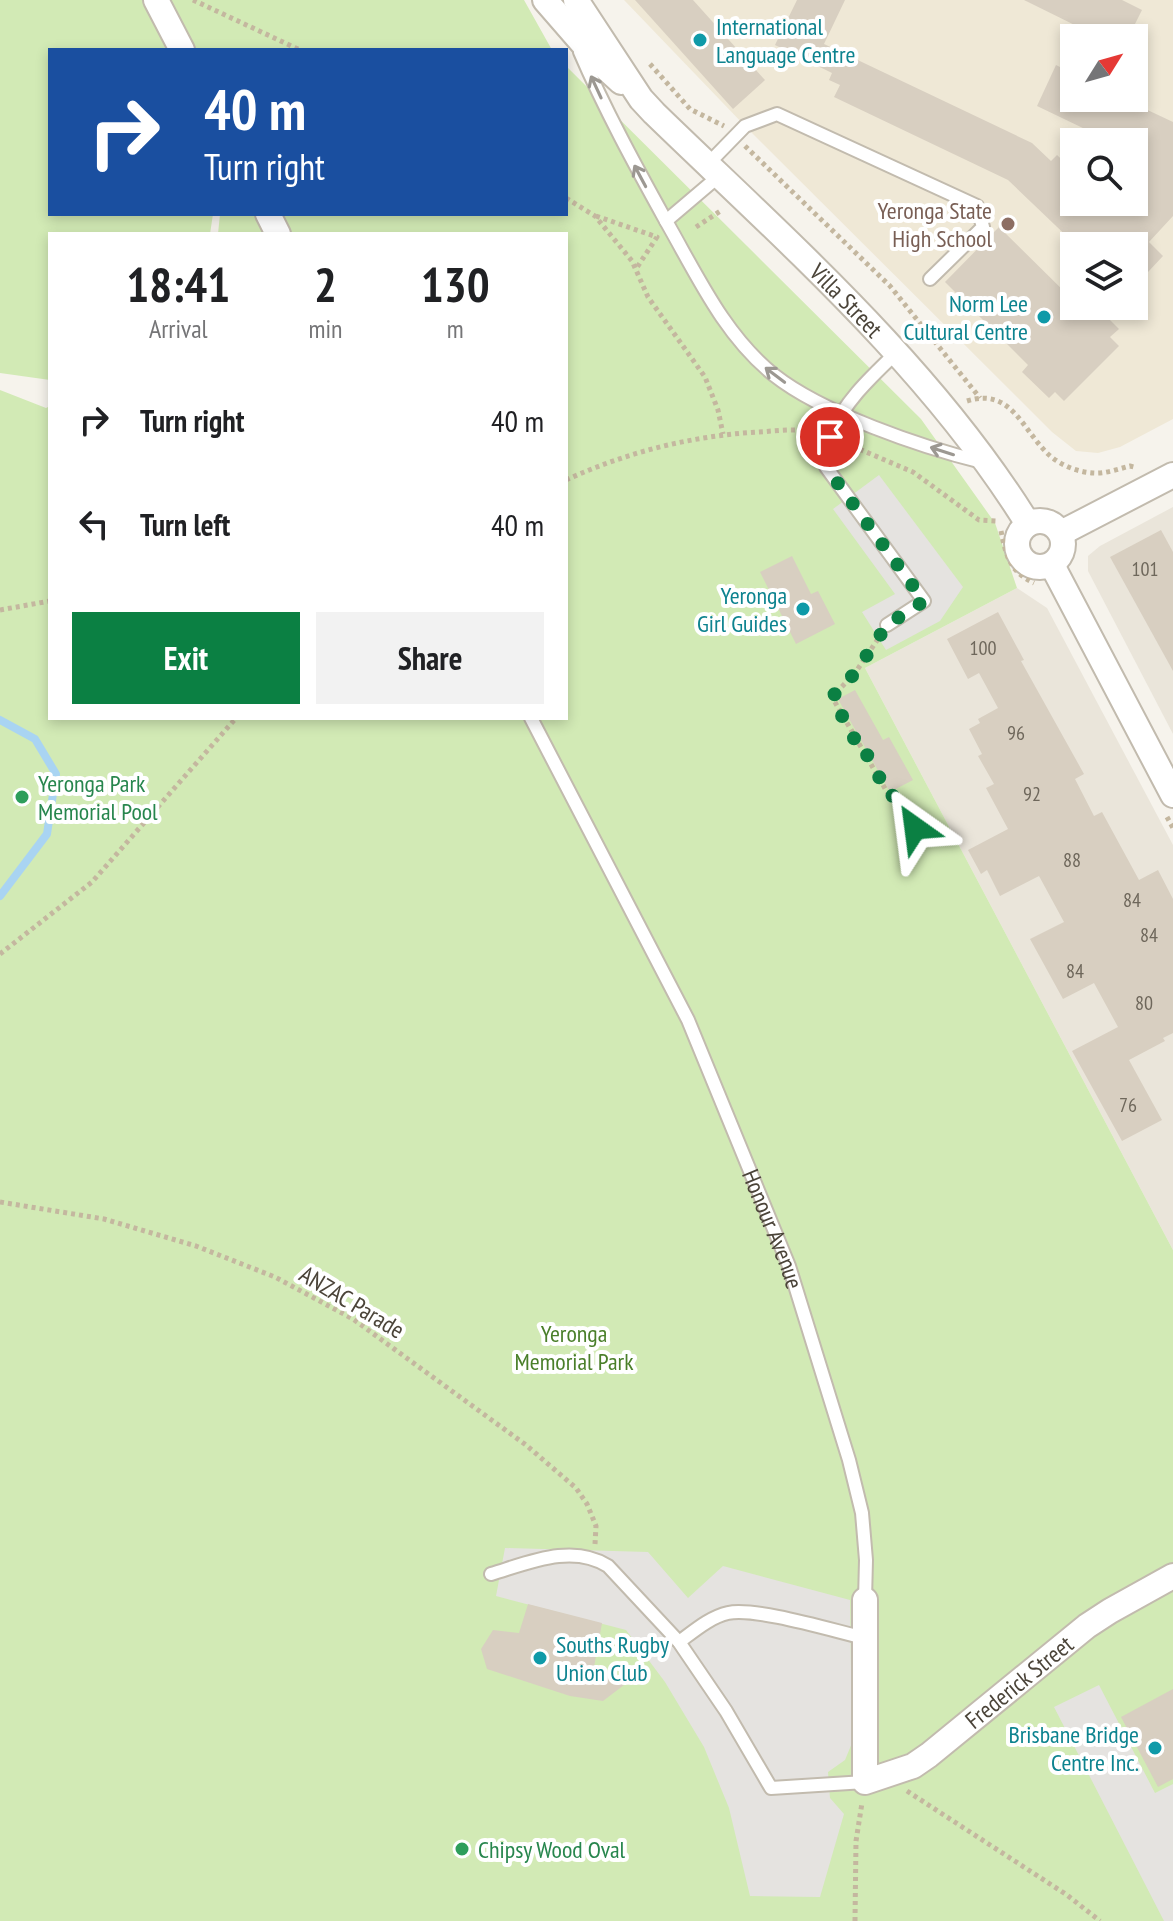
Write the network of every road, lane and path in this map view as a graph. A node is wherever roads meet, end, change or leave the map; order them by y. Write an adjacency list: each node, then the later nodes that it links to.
1 (156, 0): 6 (street)
2 (193, 0): 7 (path)
3 (545, 0): 5 (street, Villa Street)
4 (576, 0): 9 (street, Villa Street)
5 (572, 32): 9 (street, Villa Street); 18 (lane, one-way to 5)
6 (181, 48)
7 (296, 48)
8 (642, 54): 10 (path)
9 (641, 99): 13 (street, Villa Street)
10 (727, 127)
11 (745, 146): 12 (path)
12 (764, 164): 14 (path); 23 (path)
13 (713, 171): 18 (lane); 21 (lane); 22 (street, Villa Street)
14 (756, 173)
15 (568, 199): 17 (path)
16 (725, 208): 19 (path)
17 (595, 216): 20 (path); 20 (path)
18 (666, 221): 25 (lane, one-way to 18)
19 (696, 227)
20 (636, 269): 27 (path)
21 (930, 279)
22 (896, 353): 25 (lane); 29 (street, Villa Street)
23 (980, 398): 24 (path); 30 (path)
24 (958, 406)
25 (842, 414): 29 (lane, one-way to 25); 39 (lane)
26 (815, 432): 27 (path)
27 (723, 434): 32 (path)
28 (838, 440): 36 (path)
29 (985, 463): 33 (street, Villa Street)
30 (1145, 471)
31 (1173, 475): 34 (street)
32 (568, 479)
33 (1028, 524): 34 (street); 35 (street)
34 (1061, 533): 35 (street)
35 (1052, 565): 42 (street)
36 (1041, 588)
37 (48, 601): 38 (path)
38 (0, 610)
39 (887, 625): 43 (path)
40 (234, 720): 44 (path)
41 (532, 720): 49 (lane, Honour Avenue)
42 (1173, 795)
43 (915, 828)
44 (0, 954)
45 (0, 1202): 46 (path, ANZAC Parade)
46 (594, 1557): 47 (lane); 51 (lane)
47 (491, 1574)
48 (1173, 1576): 52 (street, Frederick Street)
49 (865, 1600): 50 (street, Honour Avenue)
50 (865, 1638): 51 (lane); 52 (street, Honour Avenue)
51 (679, 1642): 52 (lane)
52 (876, 1779): 55 (path)
53 (862, 1808): 54 (path)
54 (855, 1921)
55 (1100, 1921)

